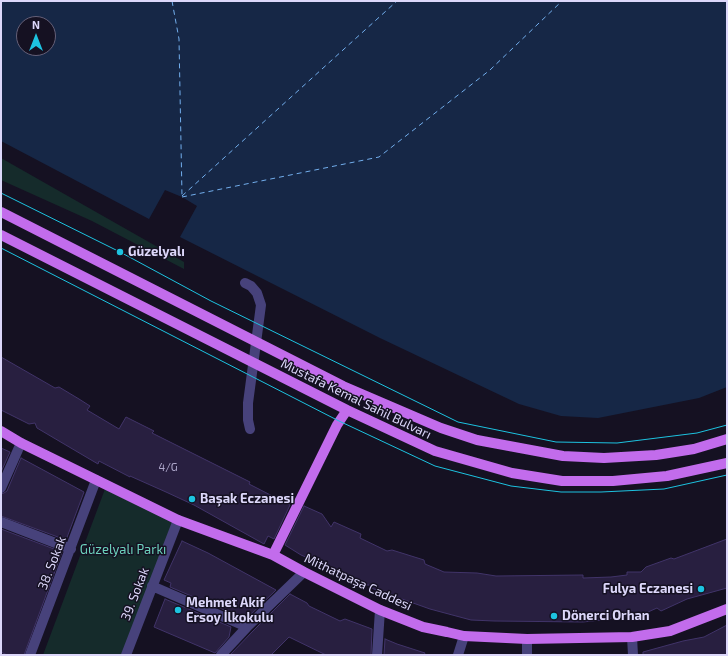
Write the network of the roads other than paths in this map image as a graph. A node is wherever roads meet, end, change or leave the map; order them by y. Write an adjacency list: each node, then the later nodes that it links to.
1 (1, 212): 7 (main road, Mustafa Kemal Sahil Bulvarı)
2 (1, 235): 4 (main road, Mustafa Kemal Sahil Bulvarı)
3 (245, 282): 5 (street)
4 (347, 410): 9 (main road, Mustafa Kemal Sahil Bulvarı); 15 (main road)
5 (250, 429)
6 (1, 431): 8 (main road, Mithatpaşa Caddesi)
7 (727, 439)
8 (21, 443): 10 (main road, Mithatpaşa Caddesi); 11 (street)
9 (727, 463)
10 (96, 480): 12 (main road, Mithatpaşa Caddesi); 14 (street, 38. Sokak)
11 (1, 488)
12 (178, 520): 15 (main road, Mithatpaşa Caddesi); 17 (street, 39. Sokak)
13 (1, 522): 14 (street)
14 (71, 549): 24 (street, 38. Sokak)
15 (273, 555): 16 (main road, Mithatpaşa Caddesi)
16 (304, 572): 19 (main road, Mithatpaşa Caddesi); 20 (street)
17 (152, 586): 20 (street); 25 (street, 39. Sokak)
18 (727, 609): 22 (main road, Mithatpaşa Caddesi)
19 (380, 610): 21 (main road, Mithatpaşa Caddesi); 27 (street)
20 (247, 626): 26 (street)
21 (464, 636): 23 (main road, Mithatpaşa Caddesi); 28 (street)
22 (632, 637): 23 (main road, Mithatpaşa Caddesi); 30 (street)
23 (527, 639): 29 (street)
24 (30, 655)
25 (126, 655)
26 (221, 655)
27 (377, 655)
28 (458, 655)
29 (527, 655)
30 (633, 655)

